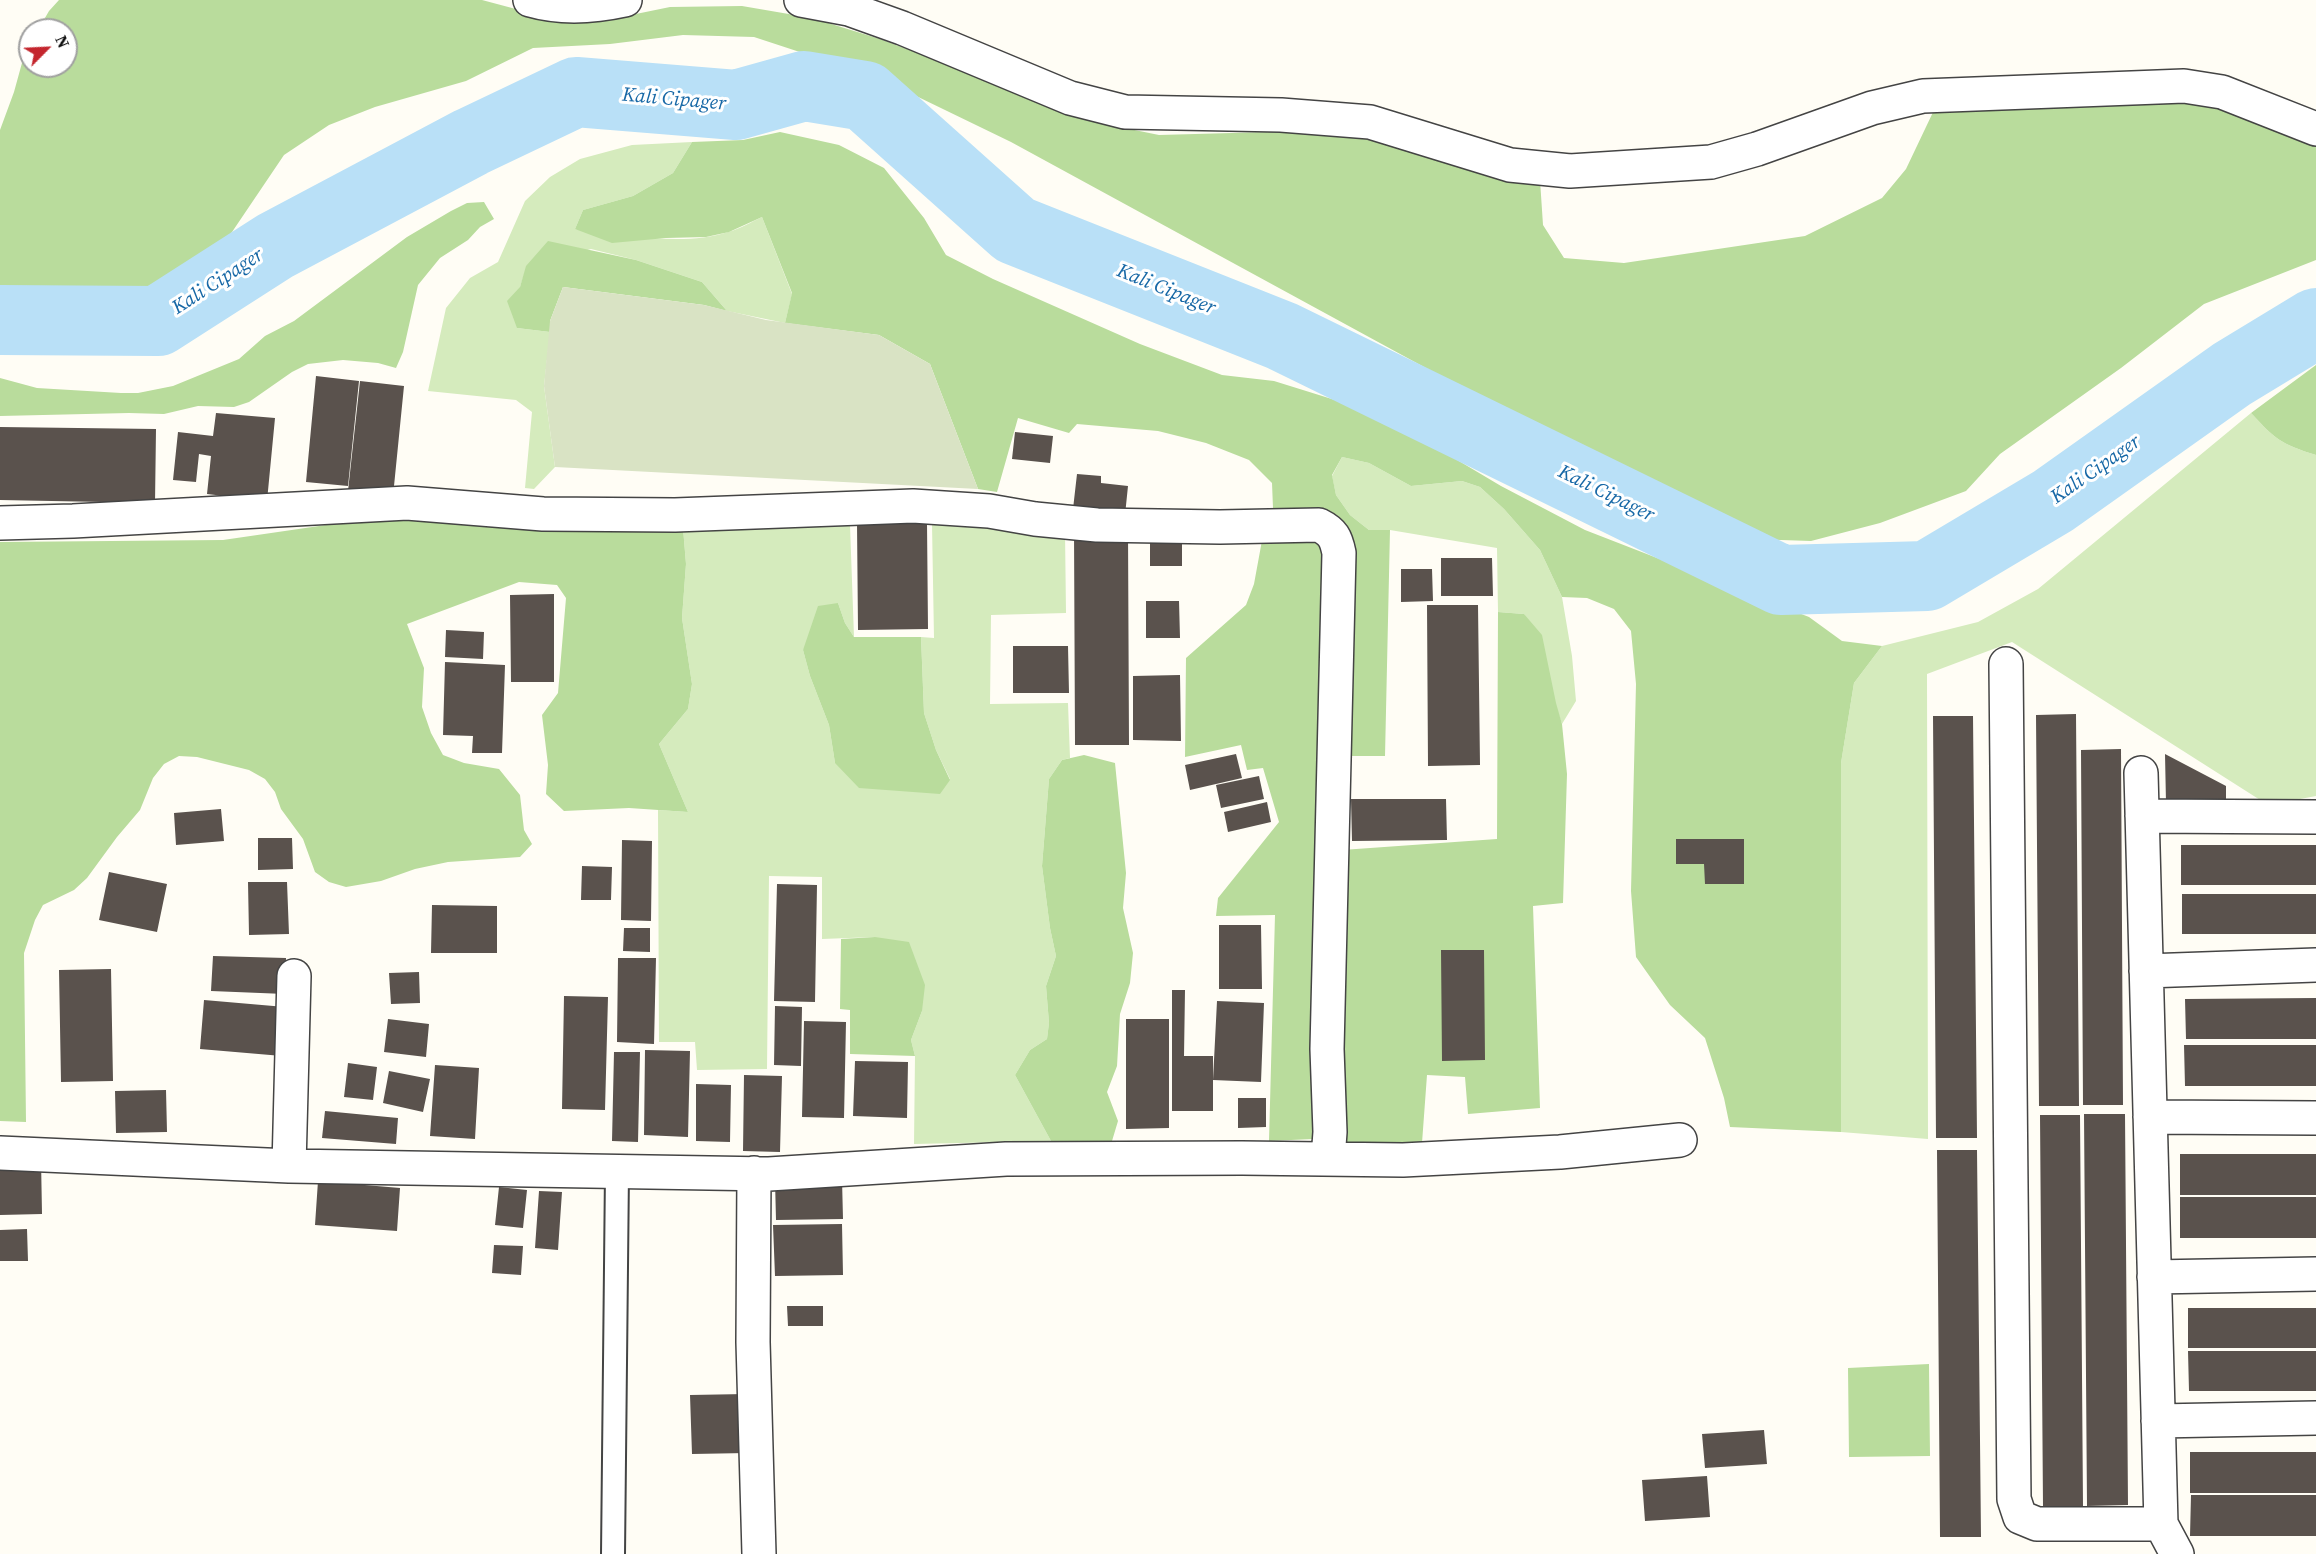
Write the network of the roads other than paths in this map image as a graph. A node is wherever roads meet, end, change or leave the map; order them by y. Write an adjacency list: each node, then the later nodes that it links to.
1 (530, 0): 2 (street)
2 (625, 0)
3 (801, 0): 4 (street)
4 (2316, 129)
5 (0, 523): 17 (street)
6 (2006, 664): 25 (street)
7 (2141, 773): 8 (street)
8 (2142, 816): 9 (street); 11 (street)
9 (2316, 817)
10 (2316, 965): 11 (street)
11 (2146, 971): 13 (street)
12 (294, 976): 18 (street)
13 (2150, 1117): 14 (street); 22 (street)
14 (2316, 1118)
15 (1680, 1140): 17 (street)
16 (0, 1153): 18 (street)
17 (1328, 1159): 20 (street)
18 (289, 1166): 19 (street)
19 (617, 1171): 20 (street); 26 (lane)
20 (754, 1173): 27 (street)
21 (2316, 1274): 22 (street)
22 (2154, 1277): 24 (street)
23 (2316, 1418): 24 (street)
24 (2158, 1421): 25 (street)
25 (2161, 1524): 28 (street)
26 (613, 1554)
27 (759, 1554)
28 (2177, 1554)

